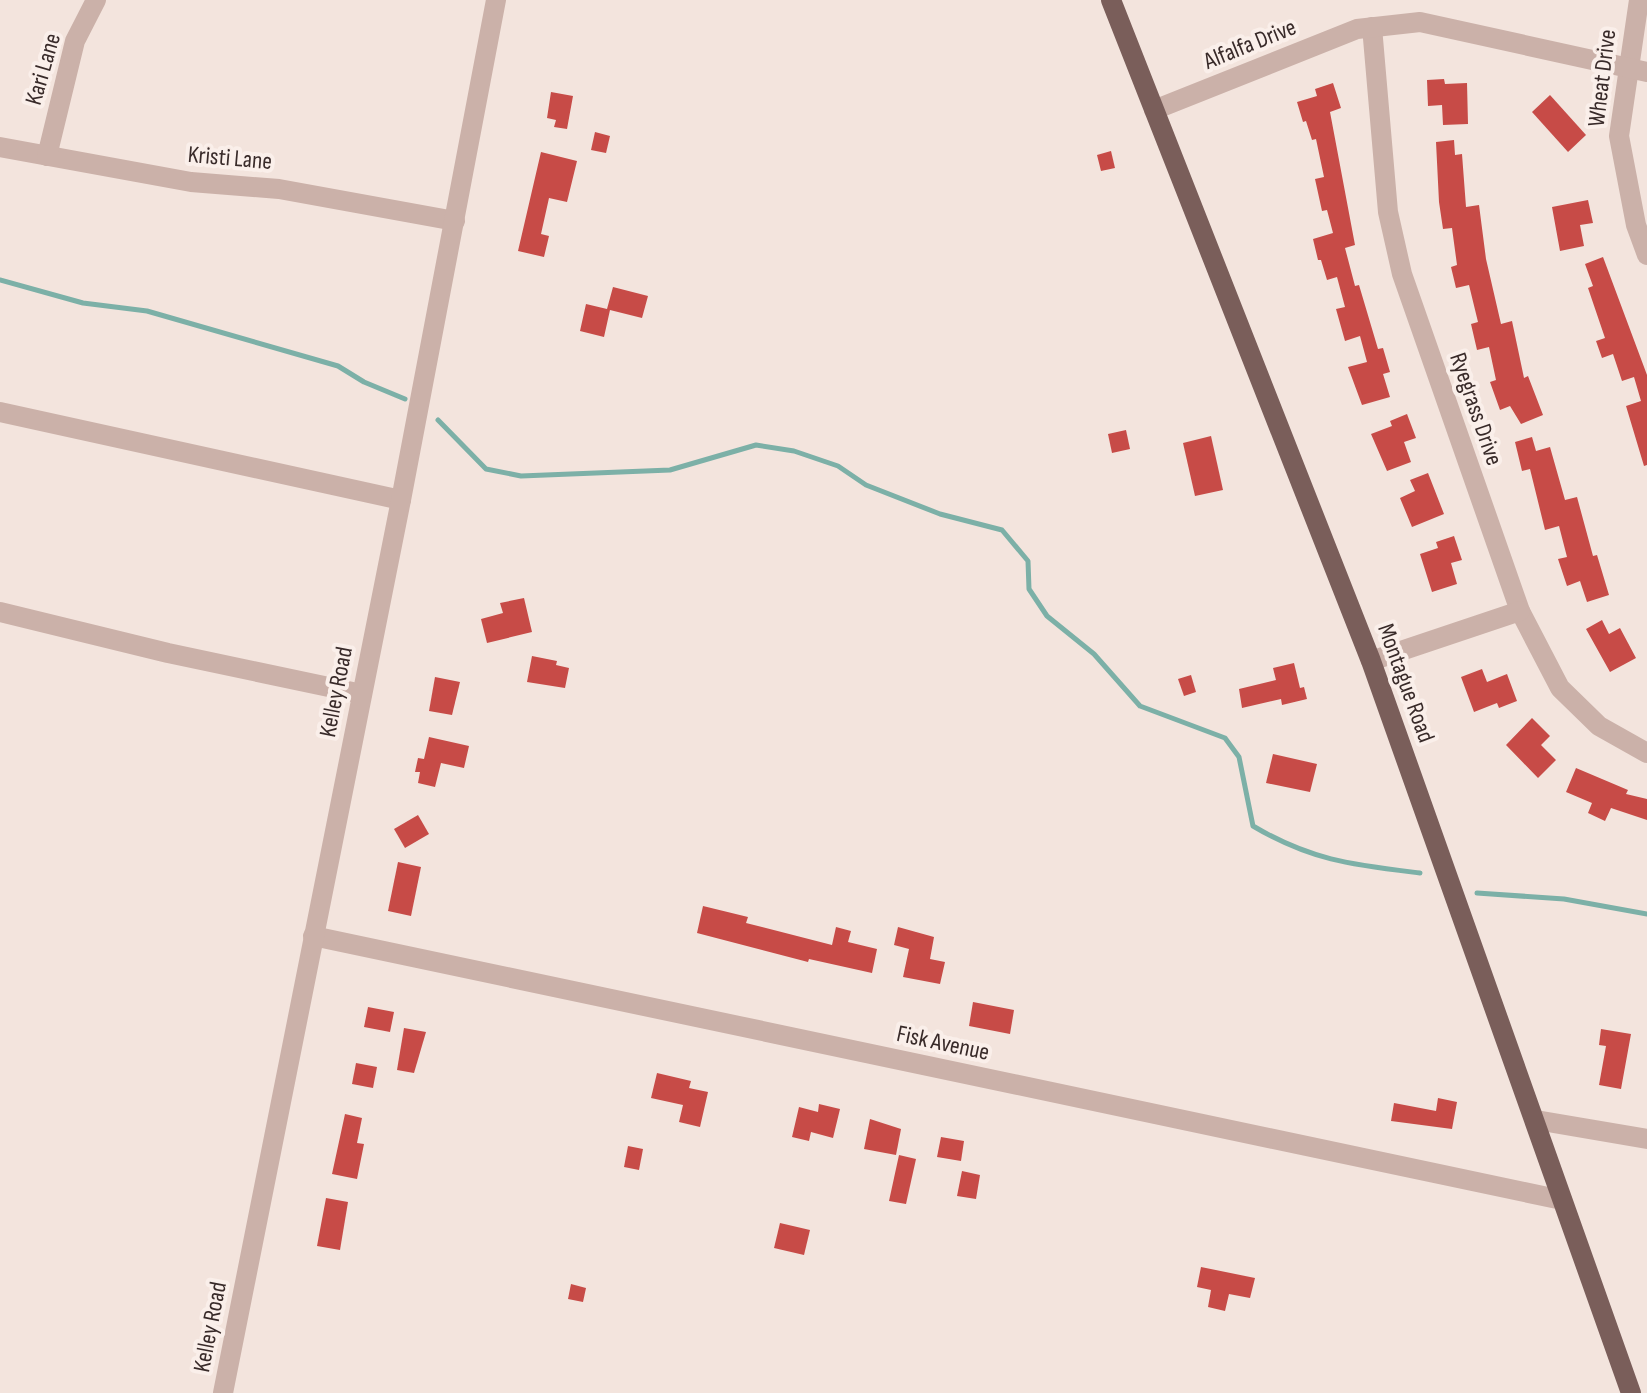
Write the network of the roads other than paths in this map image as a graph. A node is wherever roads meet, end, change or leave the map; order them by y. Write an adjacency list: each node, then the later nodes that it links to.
1 (96, 0): 9 (street, Kari Lane)
2 (496, 0): 10 (street, Kelley Road)
3 (1111, 0): 7 (main road, Montague Road)
4 (1639, 0): 6 (street, Wheat Drive)
5 (1372, 27): 6 (street, Alfalfa Drive); 7 (street, Alfalfa Drive); 14 (street, Ryegrass Drive)
6 (1638, 70): 11 (street, Wheat Drive)
7 (1154, 110): 16 (main road, Montague Road)
8 (0, 147): 9 (street, Kristi Lane)
9 (47, 156): 10 (street, Kristi Lane)
10 (455, 221): 13 (street, Kelley Road)
11 (1647, 255)
12 (0, 412): 13 (street)
13 (401, 500): 17 (street, Kelley Road)
14 (1520, 611): 16 (street); 18 (street, Ryegrass Drive)
15 (0, 612): 17 (street)
16 (1371, 661): 20 (main road, Montague Road)
17 (362, 694): 19 (street, Kelley Road)
18 (1647, 753)
19 (313, 936): 22 (street, Fisk Avenue); 23 (street, Kelley Road)
20 (1536, 1120): 21 (street); 22 (main road, Montague Road)
21 (1647, 1139)
22 (1562, 1200): 24 (main road, Montague Road)
23 (223, 1393)
24 (1631, 1393)

